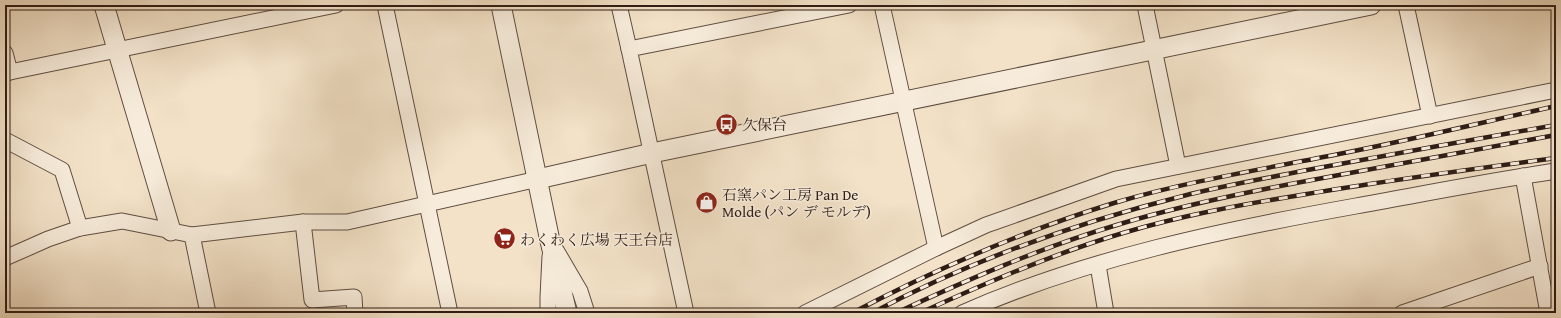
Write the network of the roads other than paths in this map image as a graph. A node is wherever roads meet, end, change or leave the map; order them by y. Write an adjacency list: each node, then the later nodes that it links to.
1 (104, 5): 13 (street)
2 (336, 5): 13 (street)
3 (385, 5): 25 (street)
4 (501, 5): 24 (street)
5 (620, 5): 11 (street)
6 (848, 5): 11 (street)
7 (882, 5): 17 (street)
8 (1145, 5): 12 (street)
9 (1371, 5): 12 (street)
10 (1406, 5): 18 (street)
11 (629, 49): 20 (street)
12 (1155, 50): 17 (street); 21 (street)
13 (117, 51): 15 (street); 28 (street)
14 (5, 53): 15 (street)
15 (8, 72)
16 (1556, 90): 18 (street)
17 (903, 101): 20 (street); 31 (street)
18 (1430, 116): 21 (street)
19 (5, 140): 27 (street)
20 (652, 153): 24 (street); 41 (street)
21 (1178, 166): 31 (street)
22 (1556, 171): 23 (street)
23 (1523, 176): 33 (street); 34 (street)
24 (538, 179): 25 (street); 30 (street)
25 (428, 204): 26 (street); 37 (street)
26 (303, 222): 29 (street); 36 (street)
27 (80, 228): 28 (street); 32 (street)
28 (170, 231): 29 (street)
29 (192, 235): 35 (street)
30 (550, 241): 38 (street); 39 (street); 40 (street)
31 (936, 248): 42 (street)
32 (5, 258)
33 (1098, 265): 43 (street); 44 (street)
34 (1540, 266): 45 (street); 46 (street)
35 (208, 313)
36 (355, 313)
37 (450, 313)
38 (548, 313)
39 (567, 313)
40 (587, 313)
41 (686, 313)
42 (805, 313)
43 (962, 313)
44 (1106, 313)
45 (1402, 313)
46 (1548, 313)

